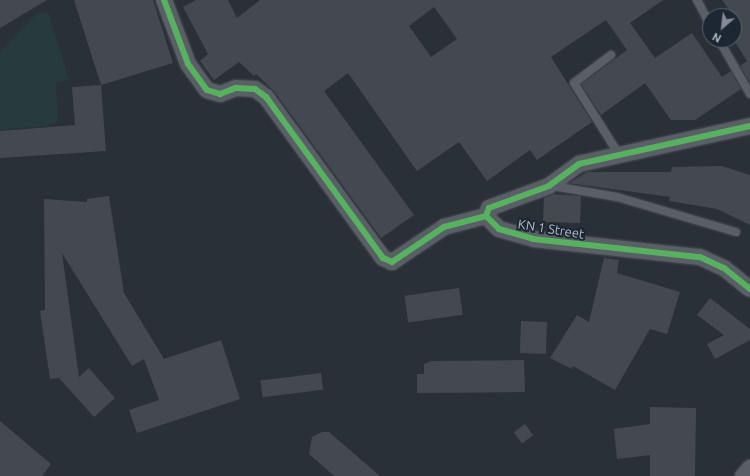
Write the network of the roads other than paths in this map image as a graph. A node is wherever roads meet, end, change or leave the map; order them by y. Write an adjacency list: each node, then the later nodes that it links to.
1 (164, 0): 10 (street)
2 (697, 0): 3 (lane)
3 (702, 9)
4 (724, 48): 6 (lane)
5 (611, 55): 8 (lane)
6 (750, 94)
7 (750, 126): 8 (street, KN 1 Street)
8 (620, 156): 9 (street, KN 1 Street)
9 (549, 186): 10 (street, KN 1 Street); 11 (lane)
10 (486, 216): 12 (street, KN 1 Street)
11 (736, 232)
12 (750, 289)
13 (750, 468): 14 (street)
14 (743, 476)

